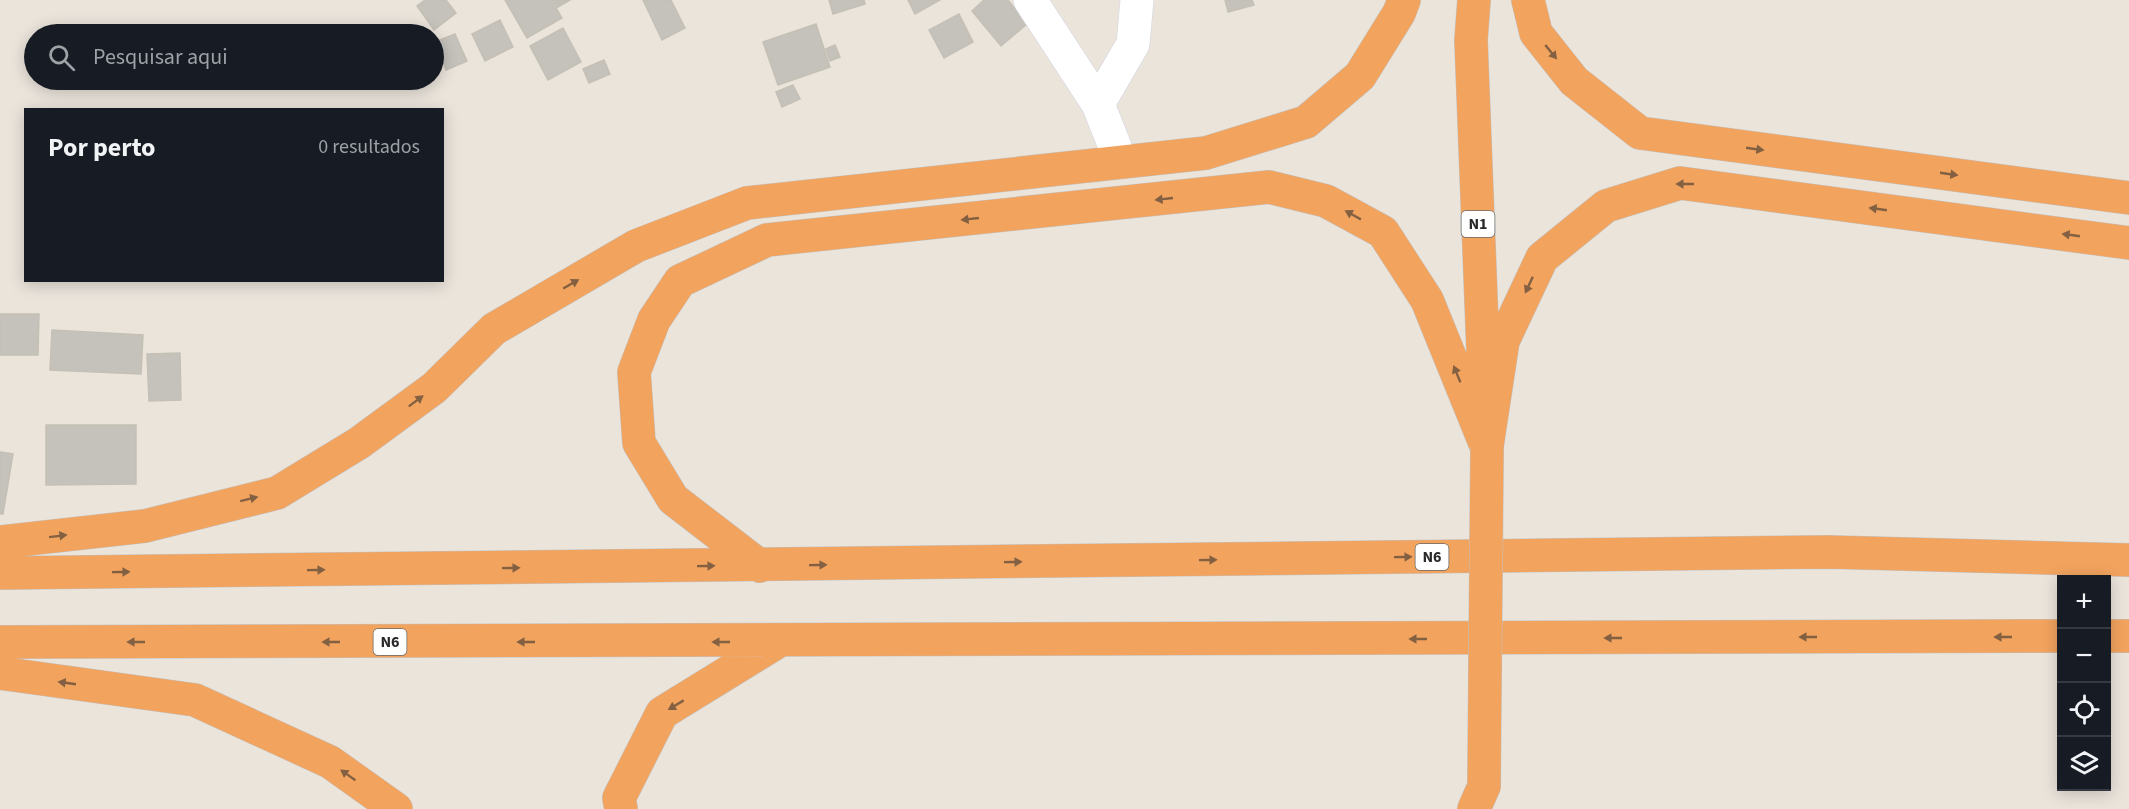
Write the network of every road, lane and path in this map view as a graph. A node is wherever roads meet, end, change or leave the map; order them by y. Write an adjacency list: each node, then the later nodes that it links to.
1 (1030, 0): 6 (street)
2 (1137, 0): 6 (street)
3 (1404, 0): 7 (highway)
4 (1474, 0): 10 (highway, N1)
5 (1528, 0): 8 (highway, one-way to 8)
6 (1098, 104): 7 (street)
7 (1121, 162): 11 (highway, one-way to 7)
8 (2129, 198)
9 (2129, 243): 10 (highway, one-way to 10)
10 (1487, 448): 13 (highway, one-way to 13); 19 (highway, bridge)
11 (0, 542)
12 (2121, 558): 13 (highway, N6, one-way to 12)
13 (760, 566): 14 (highway, N6, one-way to 13)
14 (0, 573)
15 (2057, 636): 17 (highway, N6, one-way to 17)
16 (0, 642): 17 (highway, N6, one-way to 16)
17 (779, 642): 21 (highway, one-way to 21)
18 (0, 673): 20 (highway, one-way to 18)
19 (1483, 803)
20 (396, 809)
21 (621, 809)

